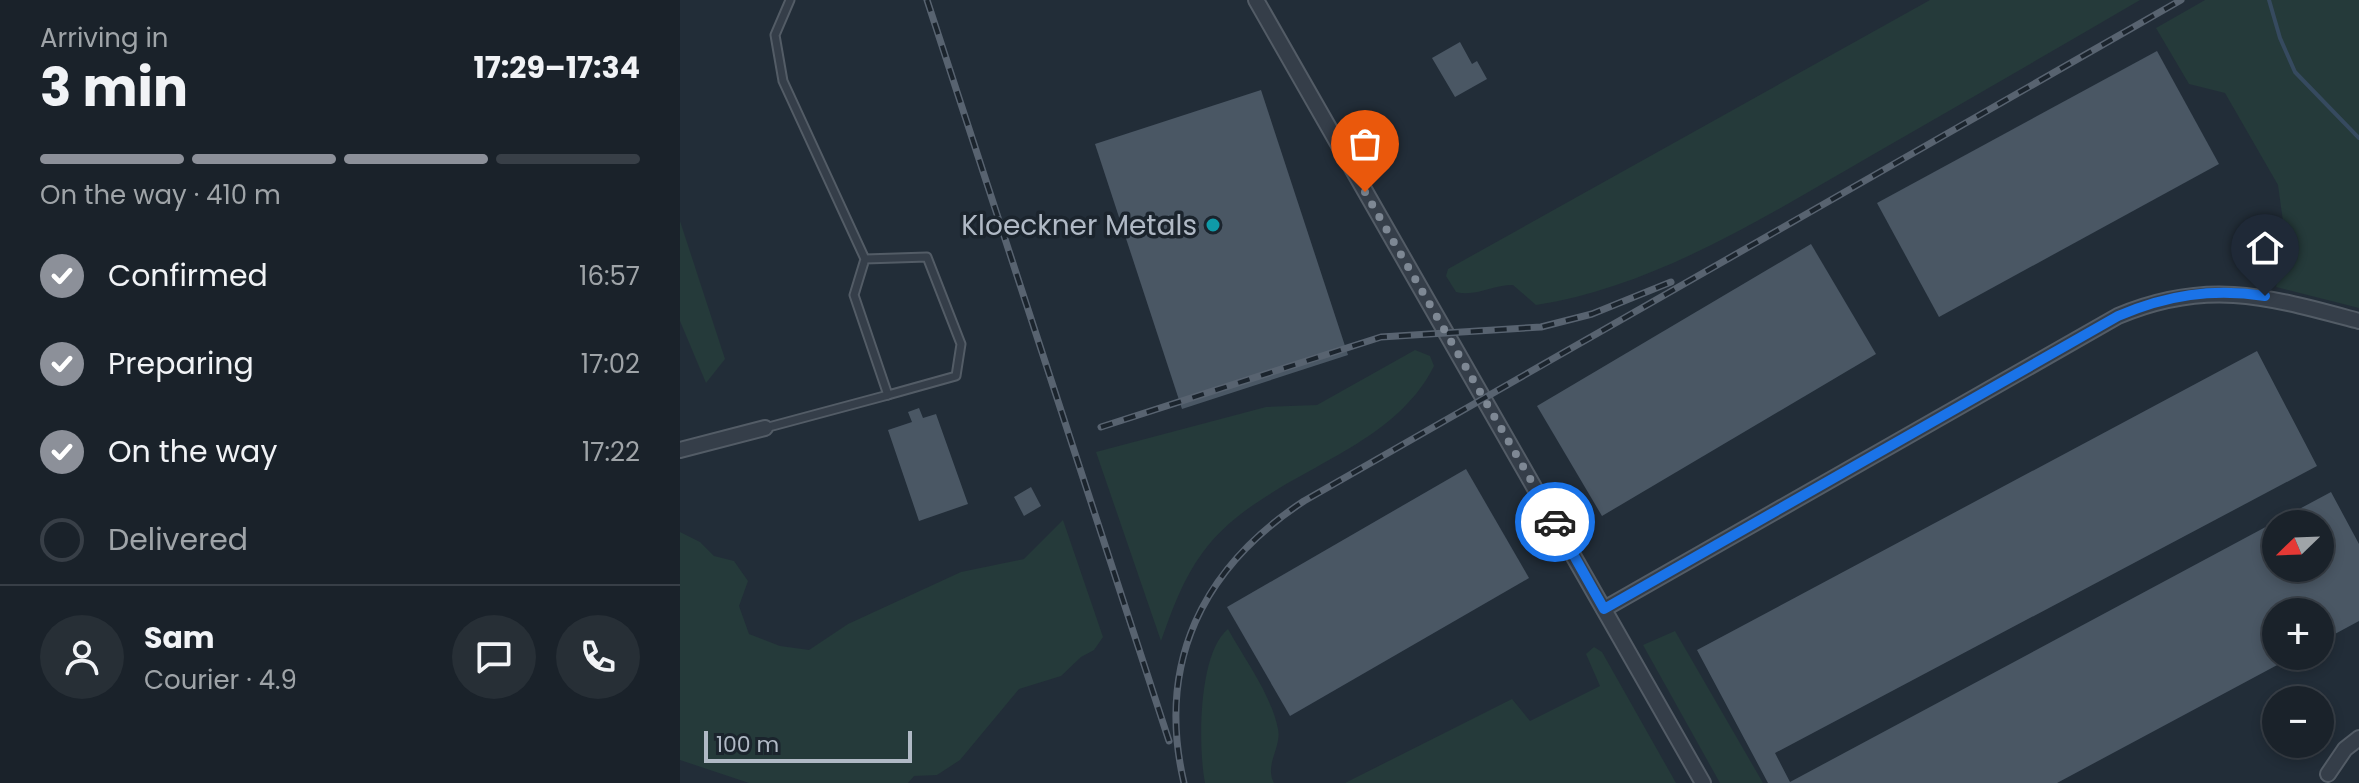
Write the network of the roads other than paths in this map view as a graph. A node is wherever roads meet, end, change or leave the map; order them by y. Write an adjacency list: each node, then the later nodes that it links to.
1 (790, 0): 3 (lane)
2 (1256, 0): 8 (street)
3 (865, 259): 5 (lane); 5 (lane)
4 (2359, 321): 8 (street)
5 (888, 395): 6 (lane)
6 (765, 428): 7 (street)
7 (680, 450)
8 (1604, 609): 11 (street)
9 (2359, 738): 10 (street)
10 (2327, 779)
11 (1703, 783)

